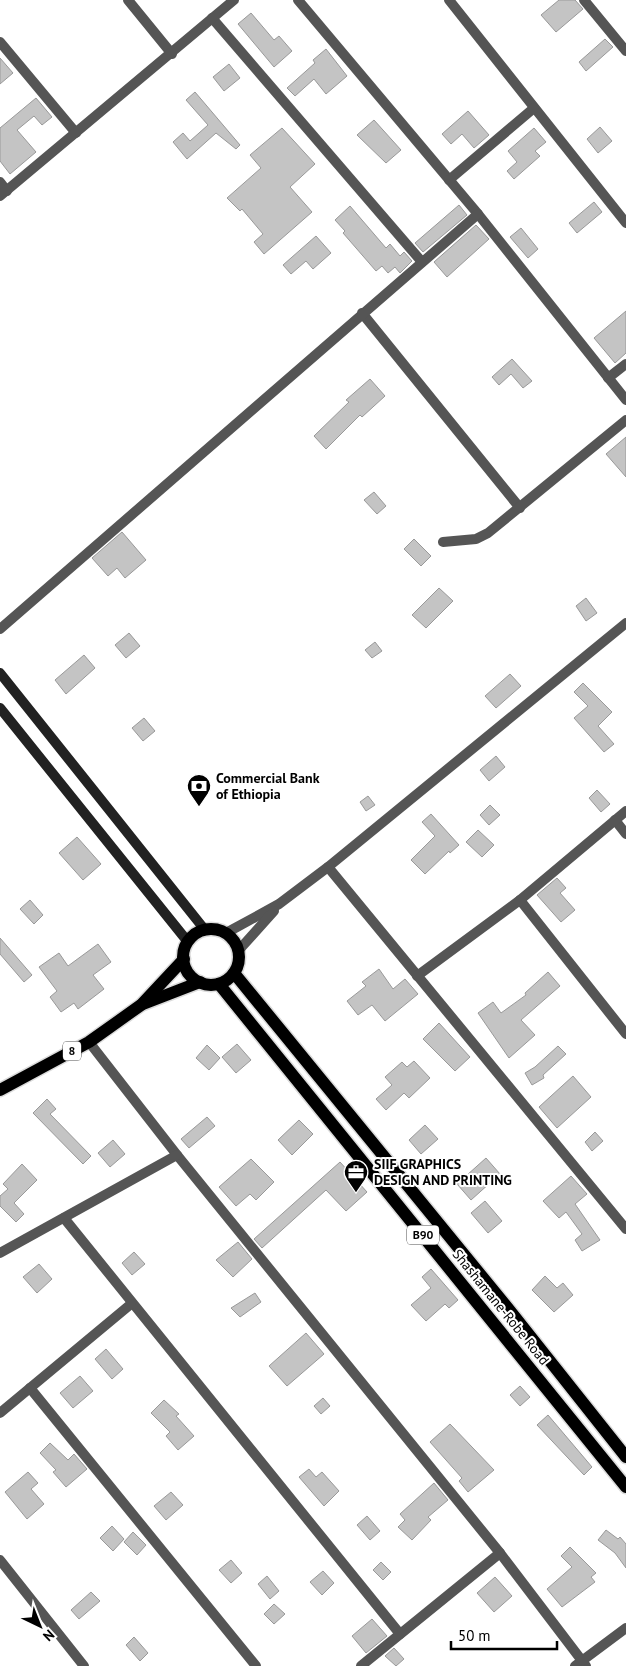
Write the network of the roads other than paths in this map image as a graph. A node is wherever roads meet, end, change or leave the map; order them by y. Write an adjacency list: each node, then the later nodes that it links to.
1 (128, 0): 9 (street)
2 (234, 0): 6 (street)
3 (298, 0): 12 (street)
4 (449, 0): 10 (street)
5 (584, 0): 8 (street)
6 (212, 18): 9 (street); 16 (street)
7 (0, 42): 11 (street)
8 (626, 51)
9 (172, 54): 11 (street)
10 (534, 108): 12 (street); 15 (street)
11 (76, 133): 13 (street)
12 (449, 180): 14 (street)
13 (2, 190)
14 (478, 214): 16 (street); 19 (street)
15 (626, 223)
16 (422, 262): 17 (street)
17 (362, 313): 22 (street); 25 (street)
18 (626, 364): 19 (street)
19 (608, 378): 20 (street)
20 (626, 400)
21 (626, 420): 22 (street)
22 (520, 508): 23 (street)
23 (443, 542)
24 (626, 623): 31 (street)
25 (0, 629)
26 (0, 673): 34 (main road)
27 (0, 708): 36 (main road)
28 (626, 811): 29 (street)
29 (615, 820): 30 (street); 32 (street)
30 (626, 834)
31 (328, 867): 33 (street); 40 (street)
32 (520, 900): 40 (street); 44 (street)
33 (279, 904): 35 (street); 37 (street)
34 (206, 930): 35 (main road); 36 (main road)
35 (226, 933): 37 (main road)
36 (188, 942): 38 (main road)
37 (238, 951): 39 (main road)
38 (184, 959): 41 (main road); 43 (main road, 8)
39 (234, 973): 42 (main road); 54 (main road, Shashamane-Robe Road / B90)
40 (417, 976): 49 (street)
41 (200, 982): 42 (main road); 43 (main road, 8)
42 (219, 984): 55 (main road, Shashamane-Robe Road / B90)
43 (141, 1005): 45 (main road, 8)
44 (626, 1034)
45 (89, 1042): 46 (main road, 8); 47 (street)
46 (0, 1090)
47 (177, 1155): 48 (street); 56 (street)
48 (64, 1218): 50 (street); 51 (street)
49 (626, 1229)
50 (0, 1253)
51 (131, 1304): 52 (street); 59 (street)
52 (30, 1388): 53 (street); 62 (street)
53 (0, 1412)
54 (626, 1457)
55 (626, 1487)
56 (500, 1553): 59 (street); 60 (street)
57 (1, 1563): 61 (street)
58 (626, 1628): 60 (street)
59 (400, 1634): 63 (street)
60 (581, 1664)
61 (84, 1666)
62 (256, 1666)
63 (361, 1666)

